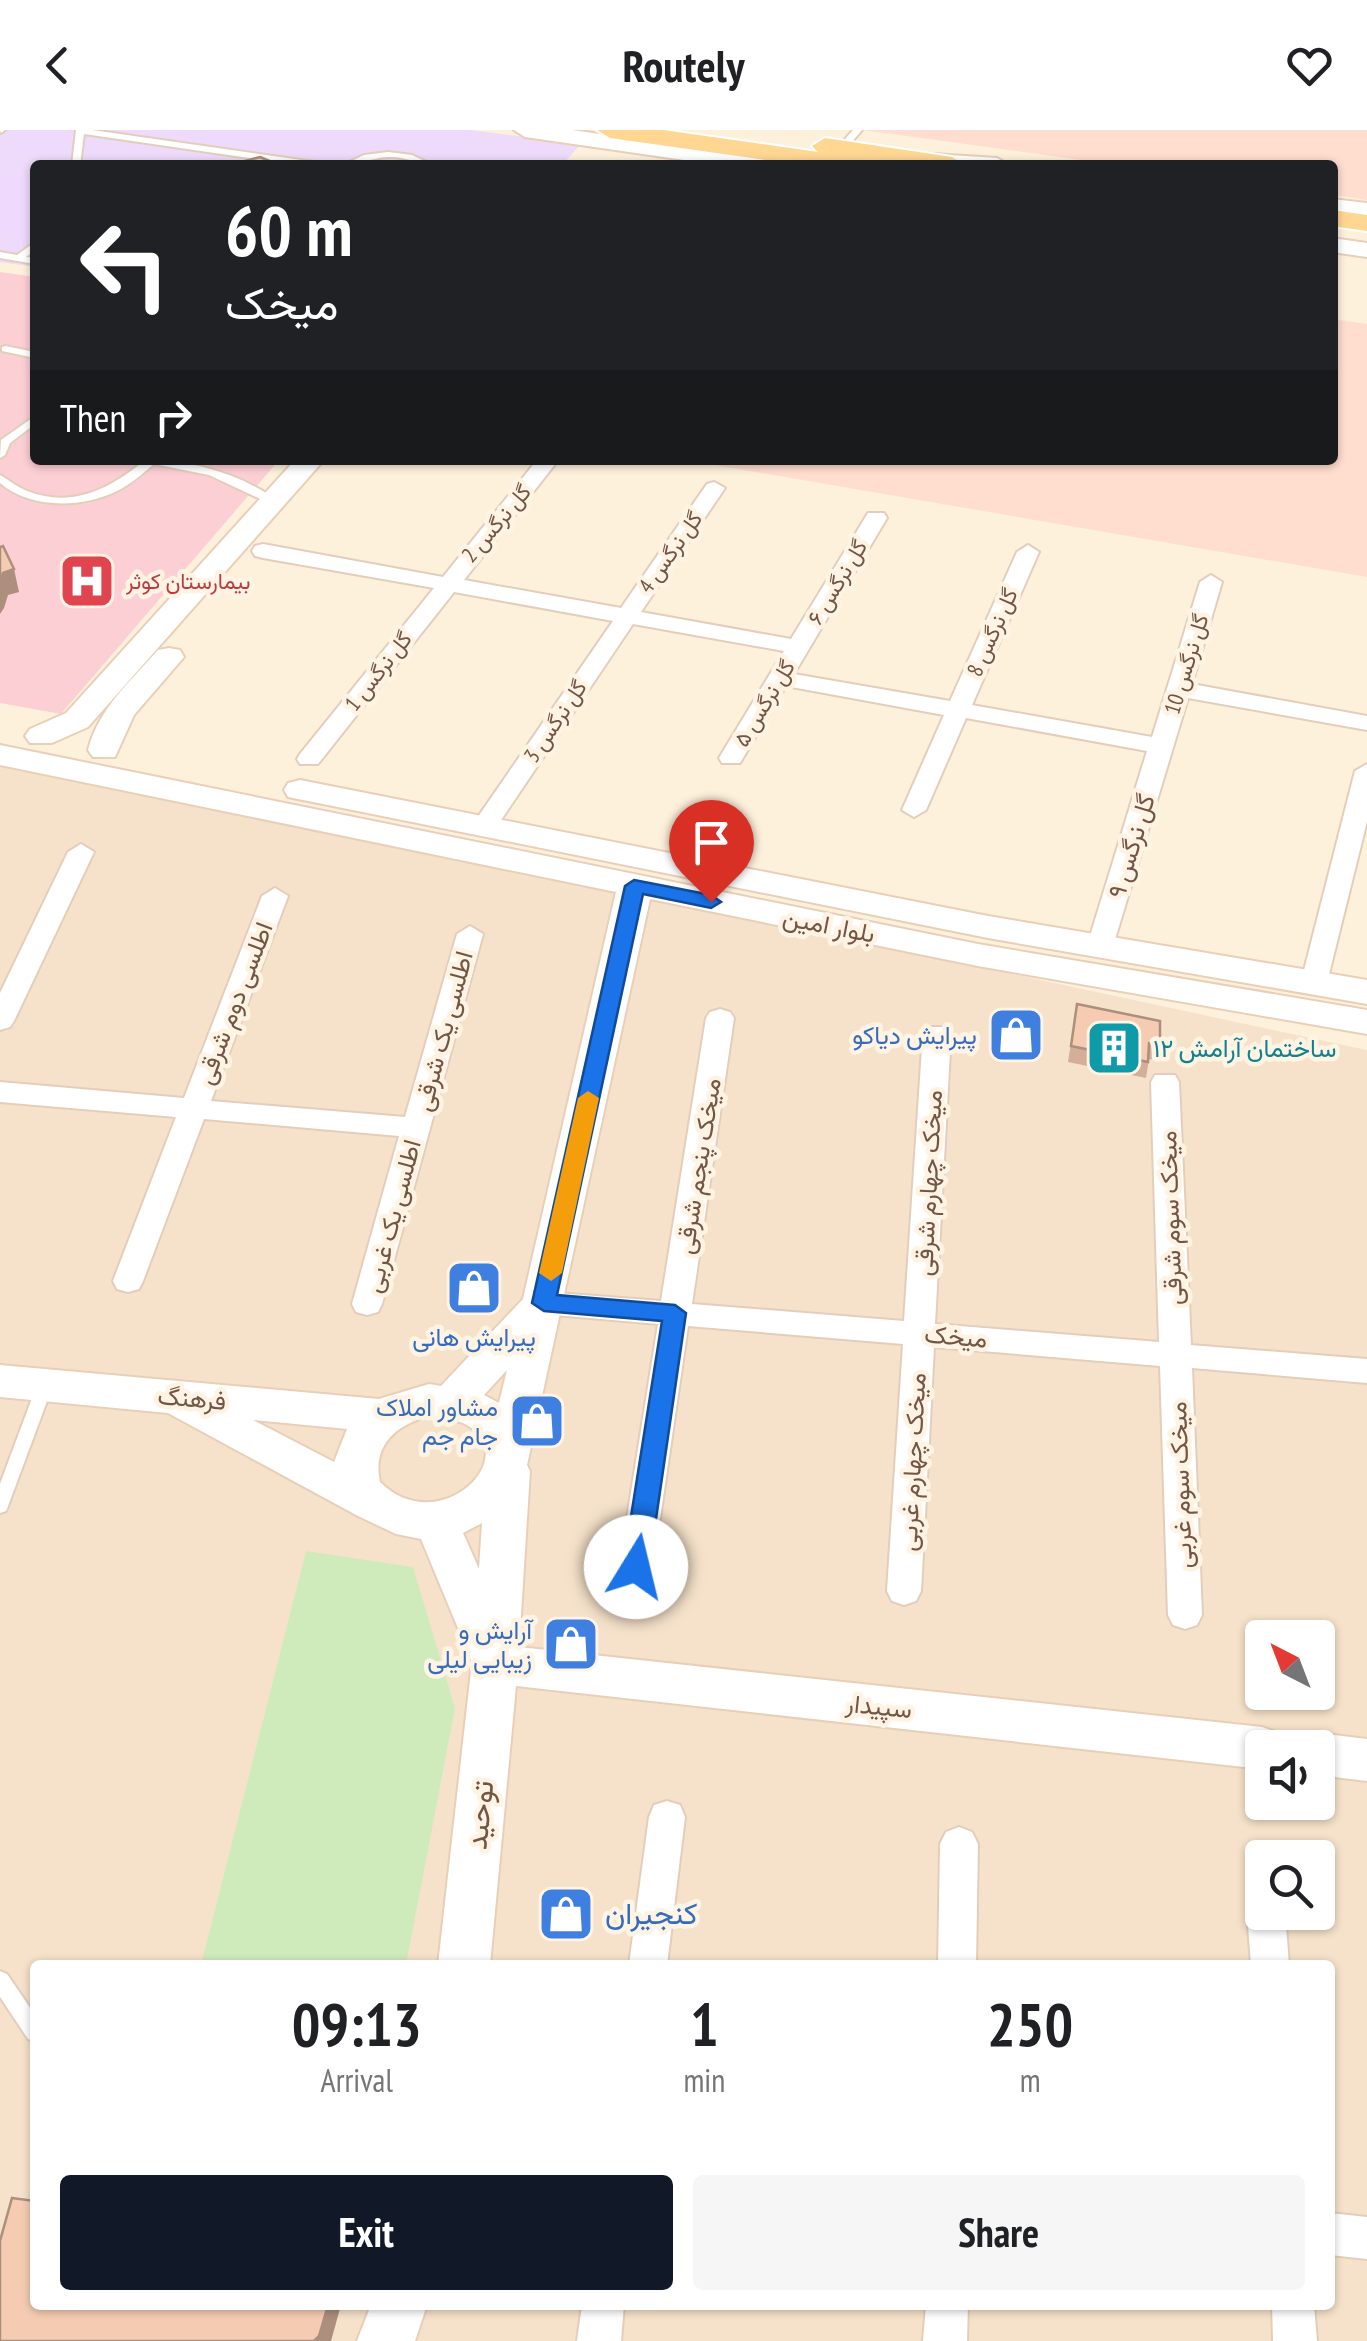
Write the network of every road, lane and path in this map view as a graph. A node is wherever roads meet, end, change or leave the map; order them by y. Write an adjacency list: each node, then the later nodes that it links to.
1 (525, 130): 6 (street)
2 (709, 130): 4 (main road)
3 (81, 131): 7 (lane); 8 (lane)
4 (738, 132): 5 (main road)
5 (852, 148): 6 (main road); 12 (main road)
6 (599, 149): 11 (street)
7 (77, 160)
8 (281, 160)
9 (366, 160): 10 (lane)
10 (421, 160)
11 (714, 160)
12 (918, 160)
13 (1338, 207): 14 (street)
14 (1367, 210)
15 (1338, 219): 16 (main road)
16 (1367, 223)
17 (1338, 232): 18 (main road)
18 (1367, 235)
19 (1338, 247): 21 (street)
20 (30, 248): 23 (lane)
21 (1367, 250)
22 (0, 255): 23 (lane)
23 (19, 258): 24 (lane)
24 (30, 260)
25 (5, 349): 26 (lane)
26 (30, 354)
27 (30, 423): 28 (lane)
28 (0, 455)
29 (145, 465): 34 (lane)
30 (177, 465): 36 (lane)
31 (306, 465): 36 (street)
32 (338, 465): 38 (street)
33 (544, 465): 41 (street, گل نرگس 2)
34 (0, 478)
35 (714, 488): 42 (street, گل نرگس 4)
36 (273, 502): 46 (street)
37 (876, 518): 43 (street, گل نرگس ۶)
38 (263, 551): 41 (street); 48 (street)
39 (1028, 552): 47 (street, گل نرگس 8)
40 (1211, 582): 45 (street, گل نرگس 10)
41 (447, 583): 42 (street); 55 (street, گل نرگس 1)
42 (625, 616): 43 (street); 60 (street, گل نرگس 3)
43 (798, 647): 44 (street, گل نرگس ۵)
44 (779, 678): 47 (street); 56 (street, گل نرگس ۵)
45 (1178, 689): 49 (street); 52 (street, گل نرگس 10)
46 (85, 710): 48 (street); 51 (street)
47 (956, 712): 52 (street); 58 (street, گل نرگس 8)
48 (118, 716): 53 (street)
49 (1367, 723)
50 (0, 728): 51 (street, بلوار امین)
51 (40, 736): 53 (street, بلوار امین)
52 (1161, 746): 66 (street, گل نرگس ۹)
53 (104, 750): 59 (street, بلوار امین)
54 (0, 755): 59 (street, بلوار امین)
55 (309, 758)
56 (731, 758)
57 (1367, 771): 67 (street)
58 (914, 810)
59 (364, 818): 60 (street, بلوار امین); 62 (street, بلوار امین)
60 (484, 827): 65 (street, بلوار امین)
61 (80, 852): 69 (street)
62 (634, 886): 65 (street, بلوار امین); 78 (street, توحید)
63 (275, 896): 75 (street, اطلسی دوم شرقی)
64 (470, 934): 76 (street, اطلسی یک شرقی)
65 (983, 941): 66 (street, بلوار امین); 71 (street, بلوار امین)
66 (1100, 946): 67 (street, بلوار امین)
67 (1314, 982): 68 (street, بلوار امین)
68 (1367, 992)
69 (2, 1014)
70 (720, 1018): 80 (street, میخک پنجم شرقی)
71 (1367, 1022)
72 (937, 1034): 81 (street, میخک چهارم شرقی)
73 (1164, 1082): 82 (street, میخک سوم شرقی)
74 (0, 1092): 75 (street)
75 (194, 1109): 76 (street); 77 (street, اطلسی دوم شرقی)
76 (416, 1128): 79 (street, اطلسی یک غربی)
77 (128, 1282)
78 (544, 1303): 80 (street, میخک); 87 (street); 89 (street, توحید)
79 (368, 1304)
80 (675, 1313): 81 (street, میخک); 93 (street, میخک پنجم شرقی)
81 (919, 1334): 82 (street, میخک); 94 (street, میخک چهارم غربی)
82 (1175, 1354): 83 (street, میخک); 95 (street, میخک سوم غربی)
83 (1367, 1370)
84 (0, 1380): 85 (street, فرهنگ)
85 (45, 1385): 86 (street, فرهنگ); 91 (lane)
86 (168, 1396): 88 (street, فرهنگ); 90 (street)
87 (453, 1401): 88 (street); 89 (street)
88 (385, 1416): 90 (street)
89 (509, 1462): 92 (street); 96 (street, توحید)
90 (370, 1502): 92 (street)
91 (0, 1506)
92 (436, 1522): 96 (street, توحید)
93 (636, 1567)
94 (904, 1590)
95 (1185, 1615)
96 (496, 1664): 97 (street, سپیدار); 103 (street, توحید)
97 (1245, 1746)
98 (1335, 1756): 99 (street)
99 (1367, 1760)
100 (668, 1817): 104 (street)
101 (960, 1844): 105 (street)
102 (1267, 1930): 106 (street)
103 (465, 1960)
104 (649, 1960)
105 (957, 1960)
106 (1270, 1960)
107 (0, 1980): 108 (lane)
108 (30, 2025)
109 (1335, 2235): 110 (street)
110 (1367, 2238)
111 (397, 2310): 115 (street)
112 (603, 2310): 116 (street)
113 (946, 2310): 117 (street)
114 (1293, 2310): 118 (street)
115 (386, 2341)
116 (599, 2341)
117 (945, 2341)
118 (1295, 2341)

